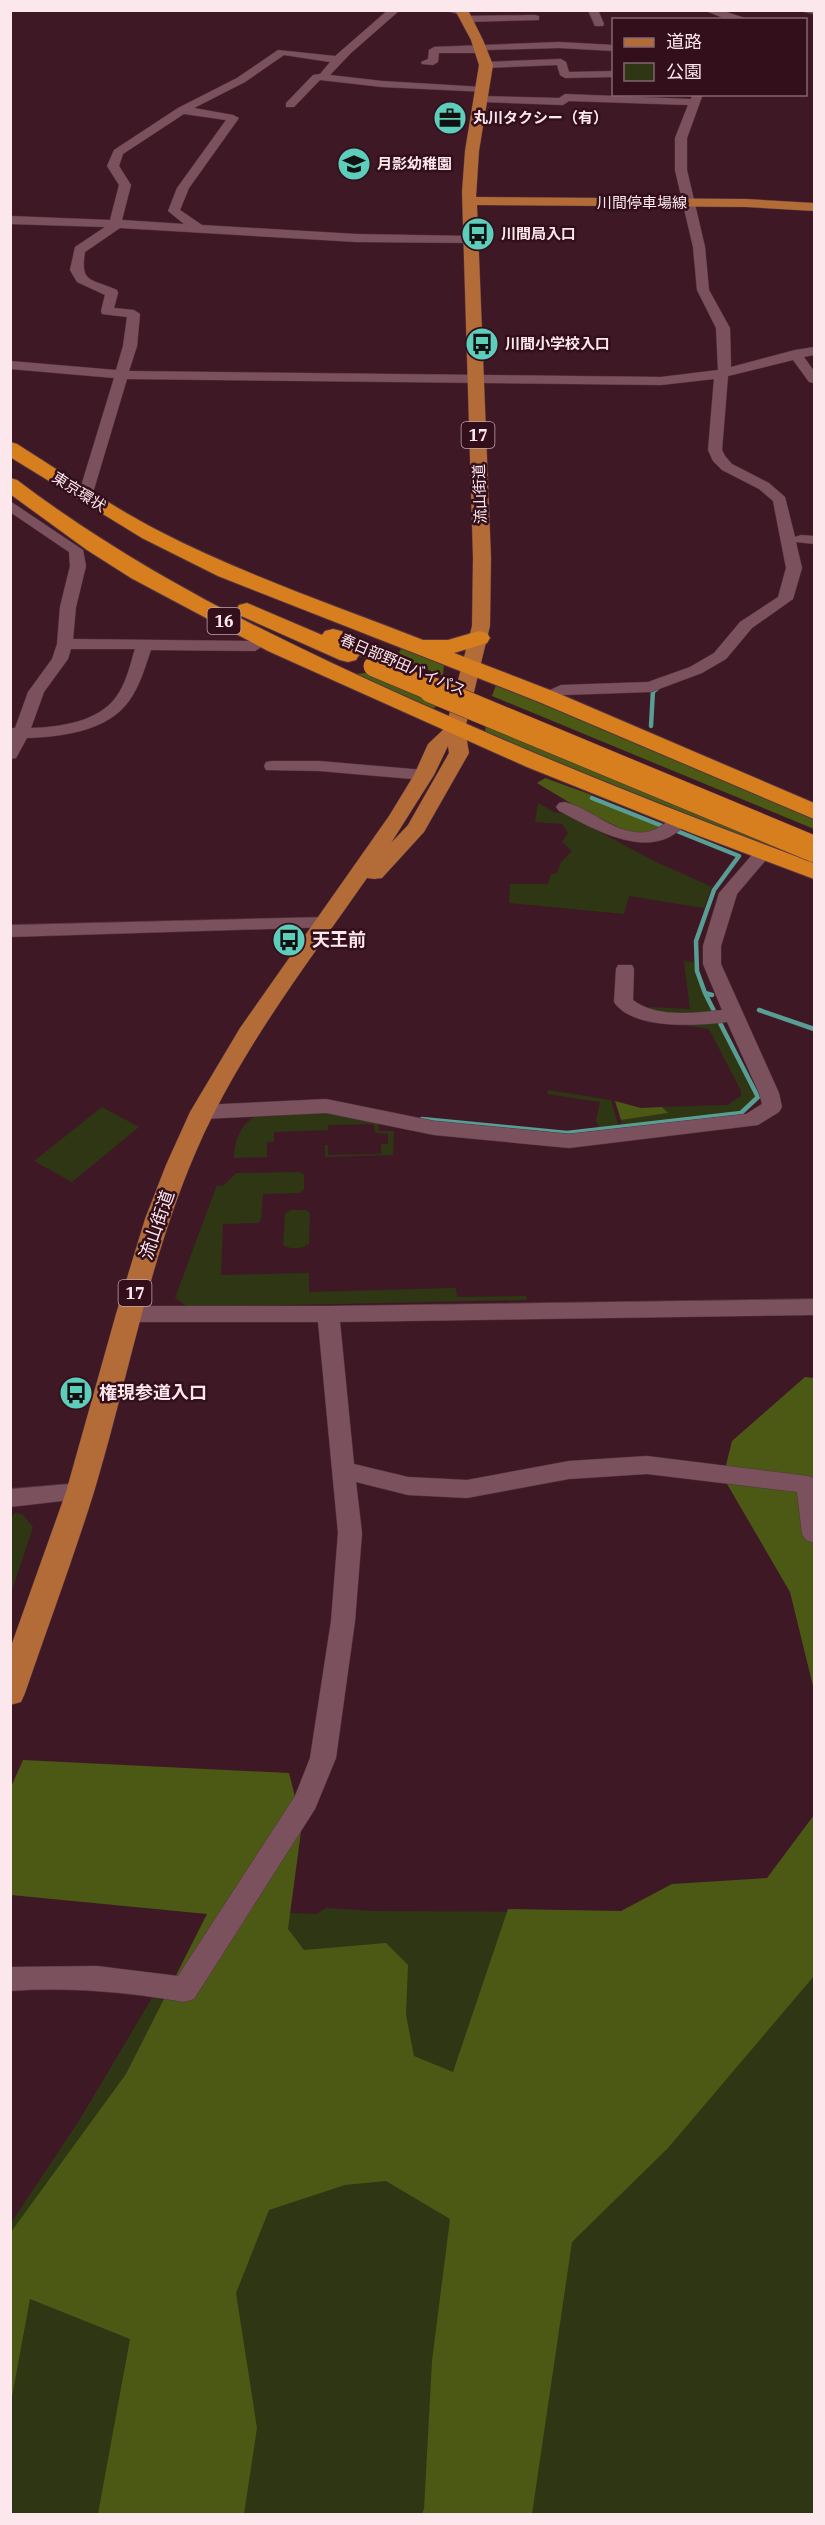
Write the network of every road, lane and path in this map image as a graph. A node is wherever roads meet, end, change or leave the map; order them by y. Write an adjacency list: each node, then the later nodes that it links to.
1 (395, 10): 13 (street)
2 (592, 10): 10 (street)
3 (717, 10): 5 (street)
4 (808, 10): 6 (street)
5 (710, 11): 9 (street)
6 (814, 11)
7 (460, 13): 8 (street); 12 (main road, 流山街道 / 17)
8 (535, 18)
9 (734, 18)
10 (599, 24)
11 (612, 48): 12 (street)
12 (481, 49): 14 (street); 15 (main road, 流山街道 / 17)
13 (335, 59): 17 (street); 21 (street)
14 (426, 62)
15 (486, 65): 16 (street); 18 (main road, 流山街道 / 17)
16 (612, 74)
17 (323, 77): 18 (street); 20 (street)
18 (482, 95): 19 (street); 22 (main road, 流山街道 / 17)
19 (696, 98): 23 (street)
20 (290, 105)
21 (182, 110): 26 (street); 27 (street)
22 (469, 201): 23 (main road, 川間停車場線); 28 (main road, 流山街道 / 17)
23 (688, 203): 24 (main road, 川間停車場線); 32 (street)
24 (814, 207)
25 (10, 220): 26 (street)
26 (115, 224): 27 (street); 33 (street)
27 (199, 229): 28 (street)
28 (471, 240): 35 (main road, 流山街道 / 17)
29 (814, 351): 30 (street)
30 (795, 354): 32 (street); 34 (street)
31 (10, 365): 33 (street)
32 (723, 374): 35 (street); 49 (street)
33 (122, 375): 35 (street); 40 (street)
34 (814, 379)
35 (475, 380): 42 (main road, 流山街道 / 17)
36 (10, 448): 40 (highway, 東京環状)
37 (10, 458): 47 (highway, 春日部野田バイパス / 16)
38 (10, 474): 47 (highway, 春日部野田バイパス / 16)
39 (10, 484): 43 (highway, 16)
40 (85, 496): 46 (highway, 東京環状)
41 (10, 505): 44 (street)
42 (479, 638): 46 (highway); 48 (main road, 流山街道 / 17)
43 (263, 641): 45 (street); 50 (highway, 16)
44 (65, 644): 45 (street); 51 (street)
45 (145, 644): 51 (street)
46 (412, 645): 48 (highway, 東京環状)
47 (380, 662): 58 (highway, 春日部野田バイパス / 16); 59 (highway, 春日部野田バイパス / 16, bridge)
48 (471, 667): 49 (highway, 東京環状); 50 (main road, 流山街道 / 17)
49 (547, 697): 56 (highway, 東京環状)
50 (455, 729): 54 (main road, 流山街道 / 17); 57 (highway, 16); 62 (main road, 流山街道 / 17)
51 (16, 734): 52 (street)
52 (10, 754)
53 (272, 766): 54 (street)
54 (424, 775): 62 (main road, 流山街道 / 17)
55 (565, 807): 57 (street)
56 (814, 812)
57 (680, 820): 60 (highway, 16)
58 (814, 836)
59 (814, 849)
60 (763, 853): 61 (highway, 16); 65 (street)
61 (814, 872)
62 (326, 923): 63 (street); 66 (main road, 流山街道 / 17)
63 (10, 931)
64 (625, 969): 65 (street)
65 (733, 1015): 66 (street)
66 (202, 1113): 68 (main road, 流山街道 / 17)
67 (814, 1307): 69 (street)
68 (129, 1314): 69 (street); 71 (main road, 流山街道 / 17)
69 (328, 1314): 70 (street)
70 (344, 1470): 73 (street); 75 (street)
71 (80, 1492): 72 (street); 74 (main road, 流山街道 / 17)
72 (10, 1498)
73 (814, 1534)
74 (10, 1693)
75 (10, 1979)

